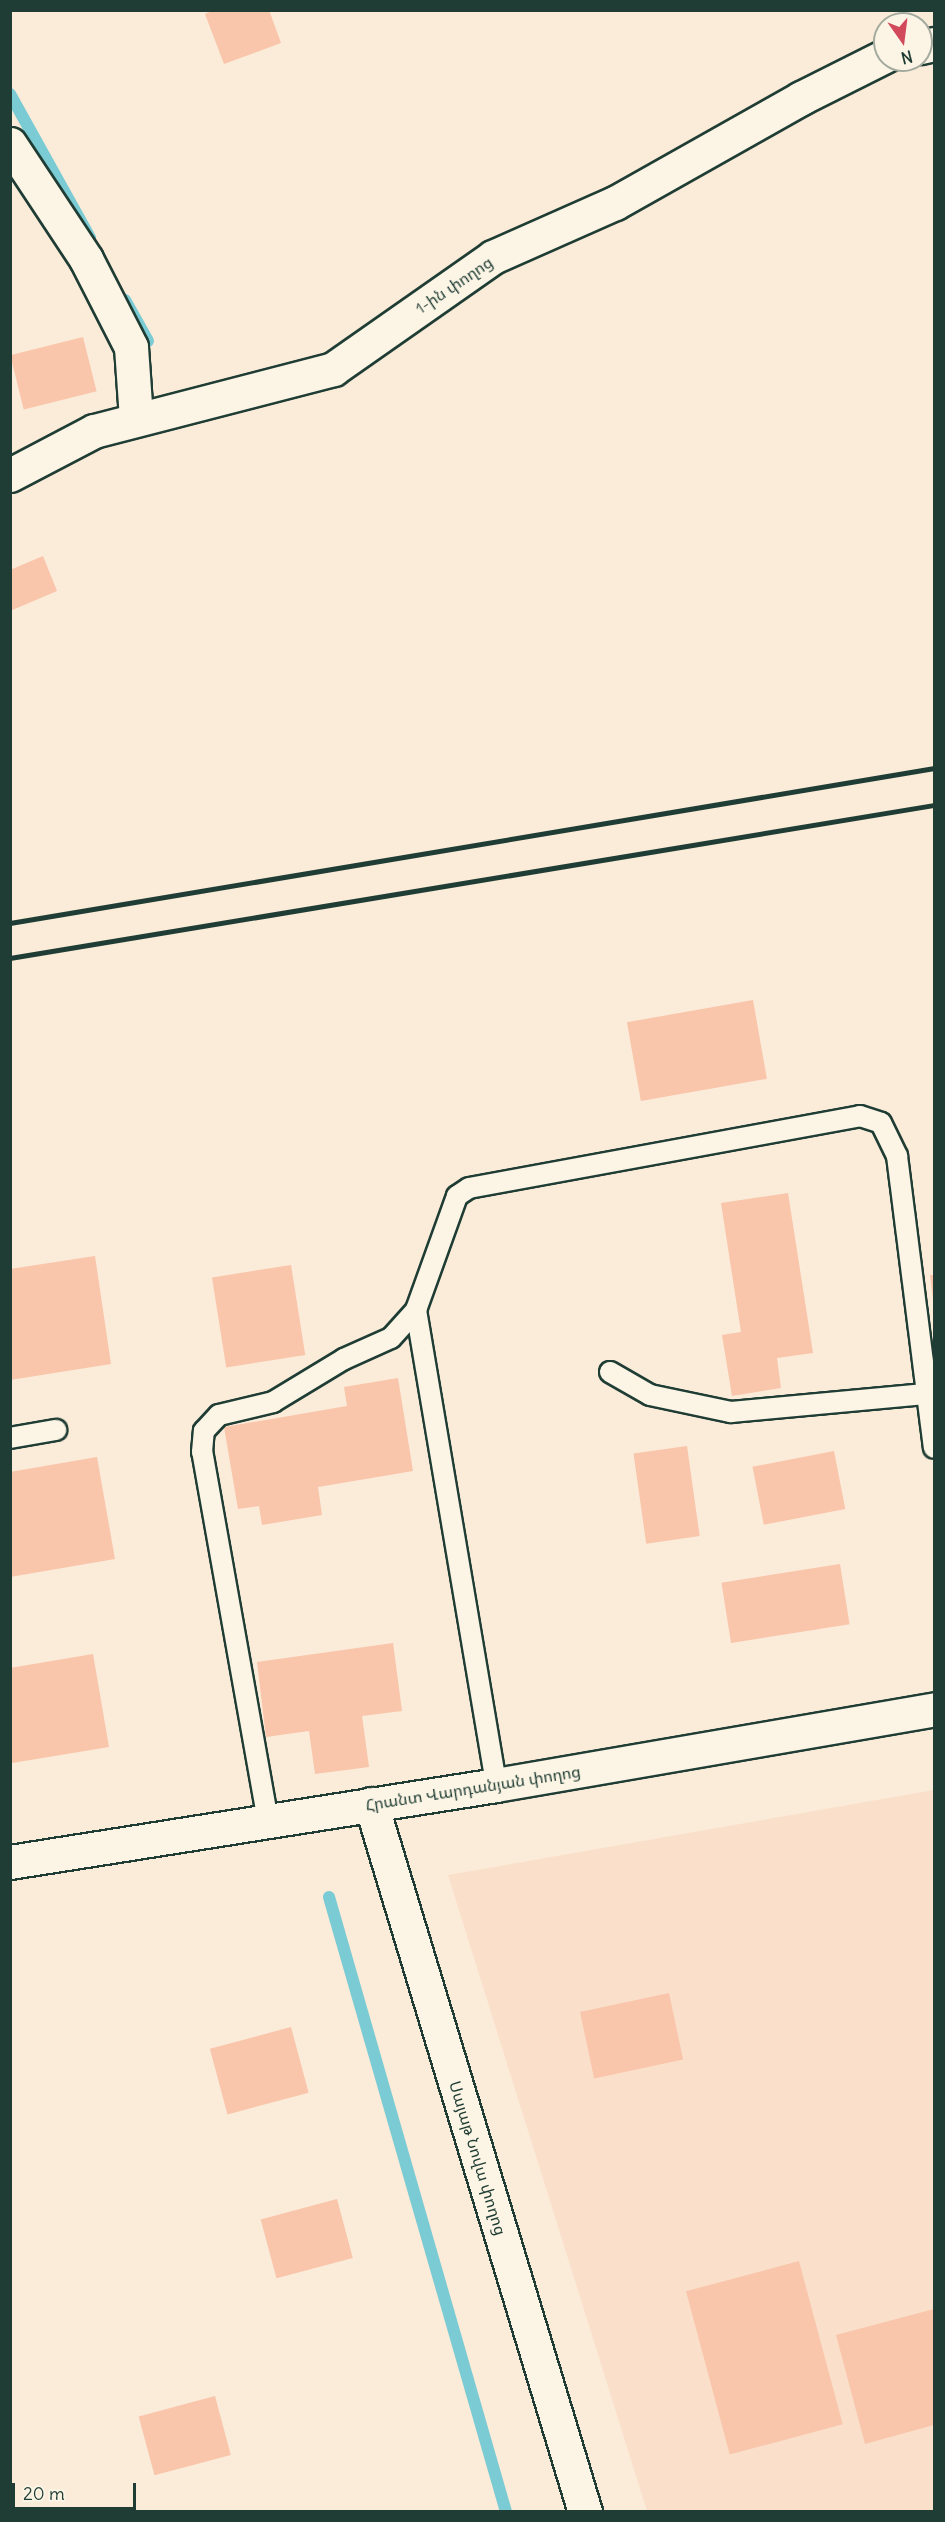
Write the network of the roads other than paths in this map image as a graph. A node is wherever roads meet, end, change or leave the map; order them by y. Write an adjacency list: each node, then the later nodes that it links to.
1 (873, 62): 3 (main road, 1-ին փողոց)
2 (10, 144): 3 (main road)
3 (136, 418): 4 (main road, 1-ին փողոց)
4 (10, 475)
5 (416, 1310): 7 (lane); 12 (lane); 14 (lane)
6 (610, 1372): 7 (lane)
7 (925, 1394): 10 (lane)
8 (56, 1430): 9 (lane)
9 (10, 1438)
10 (934, 1448)
11 (934, 1709): 12 (main road, Հրանտ Վարդանյան փողոց)
12 (496, 1785): 13 (main road, Հրանտ Վարդանյան փողոց)
13 (371, 1804): 14 (main road, Հրանտ Վարդանյան փողոց); 16 (main road, Սայաթ Նովա փողոց)
14 (268, 1821): 15 (main road, Հրանտ Վարդանյան փողոց)
15 (10, 1862)
16 (585, 2511)

